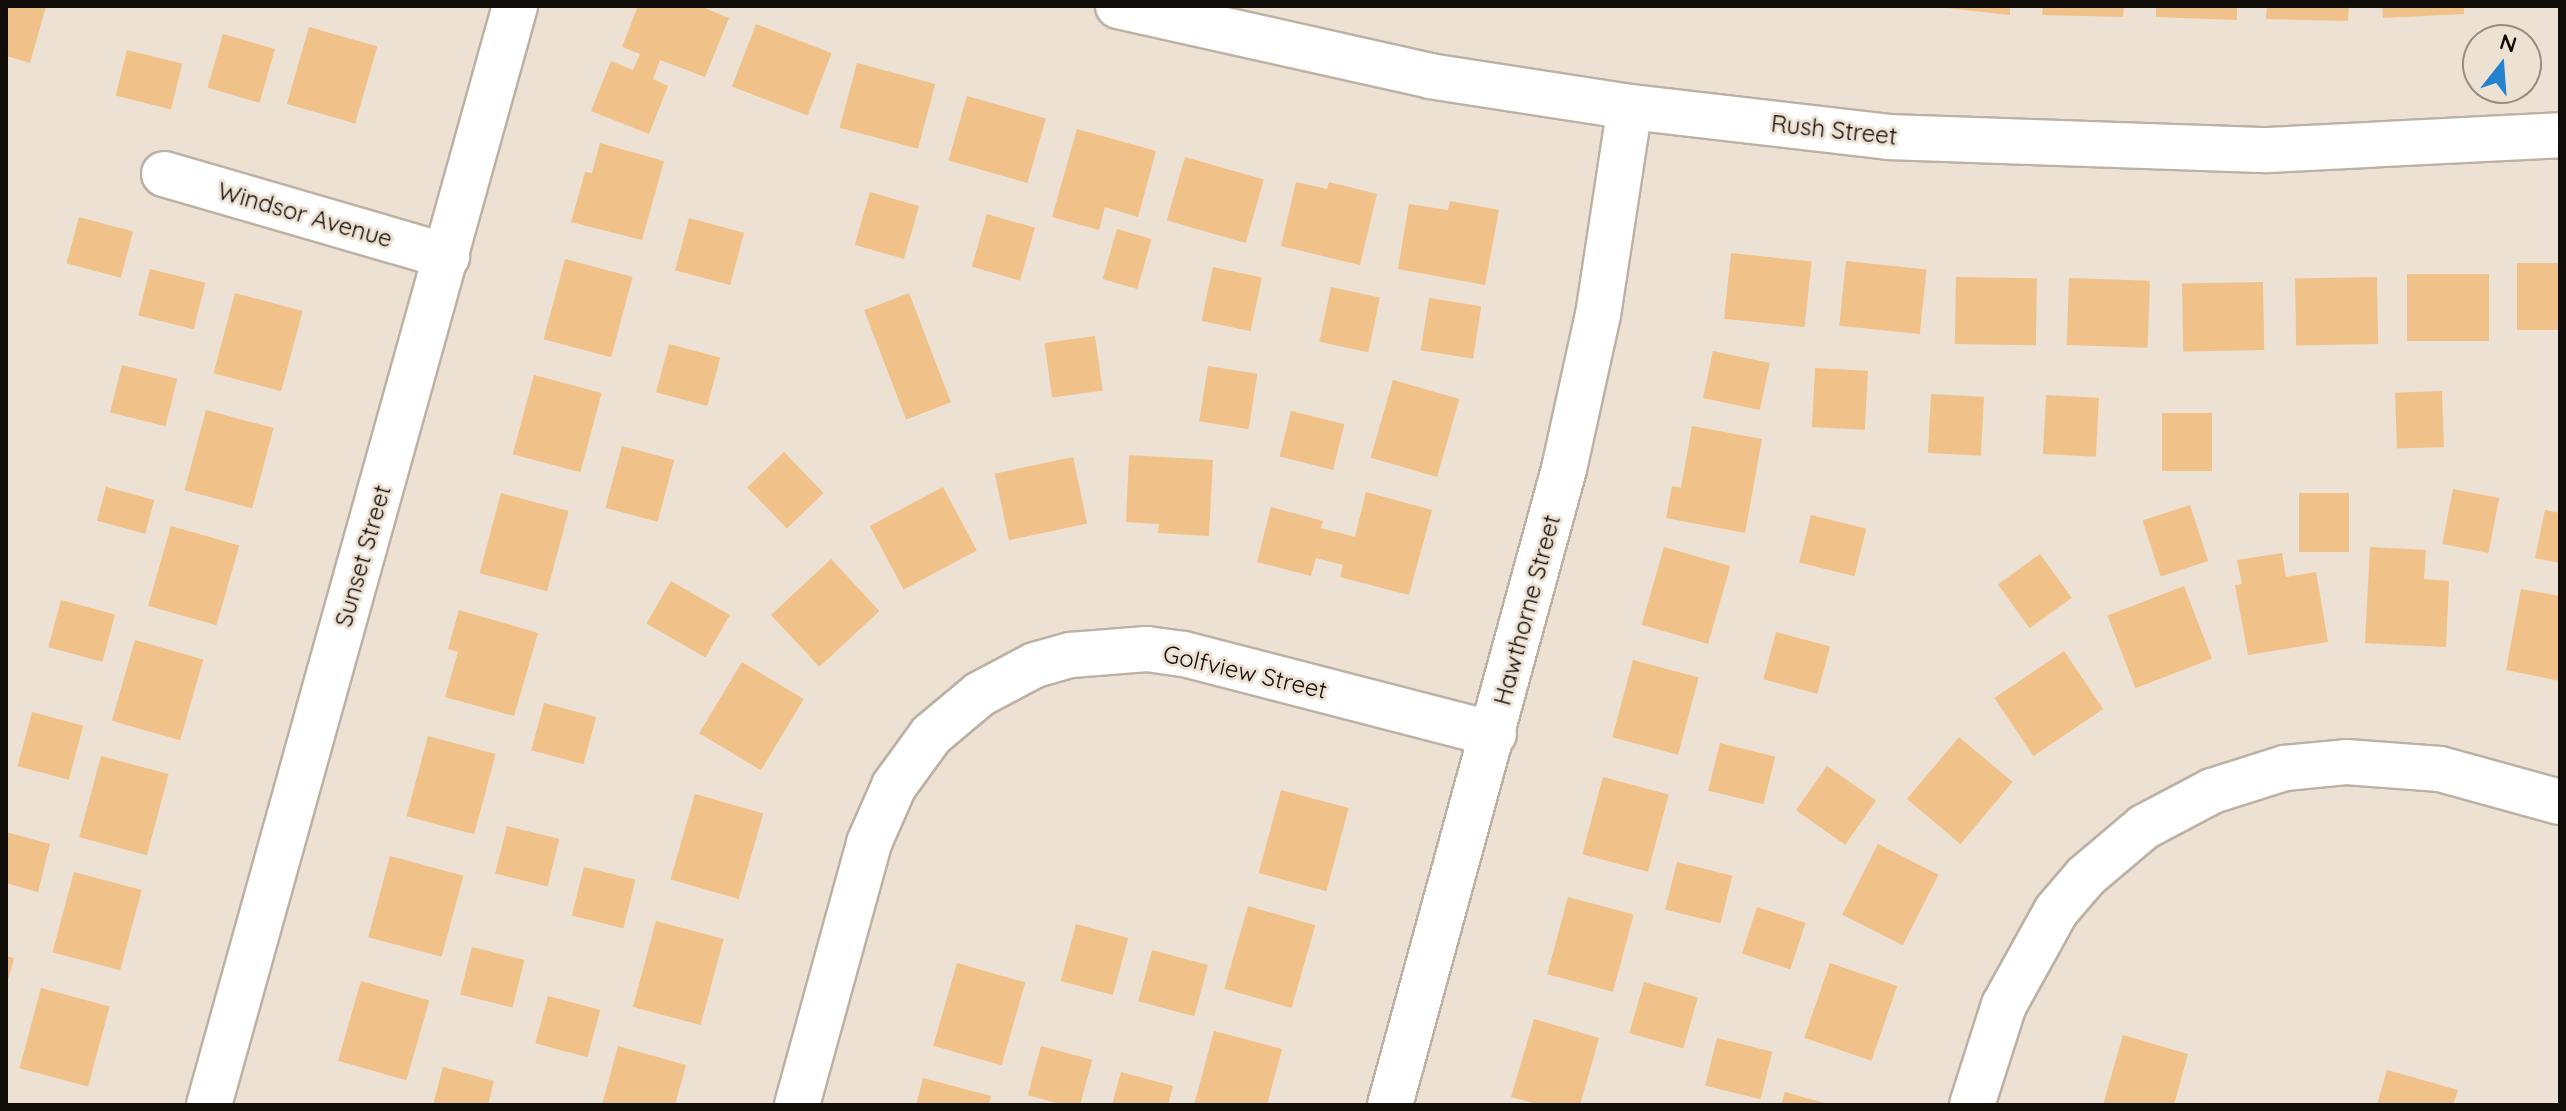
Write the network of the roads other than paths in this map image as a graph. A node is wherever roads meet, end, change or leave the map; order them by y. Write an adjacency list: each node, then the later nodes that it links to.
1 (515, 6): 6 (street, Sunset Street)
2 (1118, 6): 3 (street, Rush Street)
3 (1630, 107): 4 (street, Rush Street); 7 (street, Hawthorne Street)
4 (2560, 135)
5 (164, 174): 6 (street, Windsor Avenue)
6 (447, 256): 9 (street, Sunset Street)
7 (1494, 734): 10 (street, Golfview Street); 11 (street, Hawthorne Street)
8 (2560, 802): 12 (street)
9 (209, 1105)
10 (797, 1105)
11 (1390, 1105)
12 (1972, 1105)

